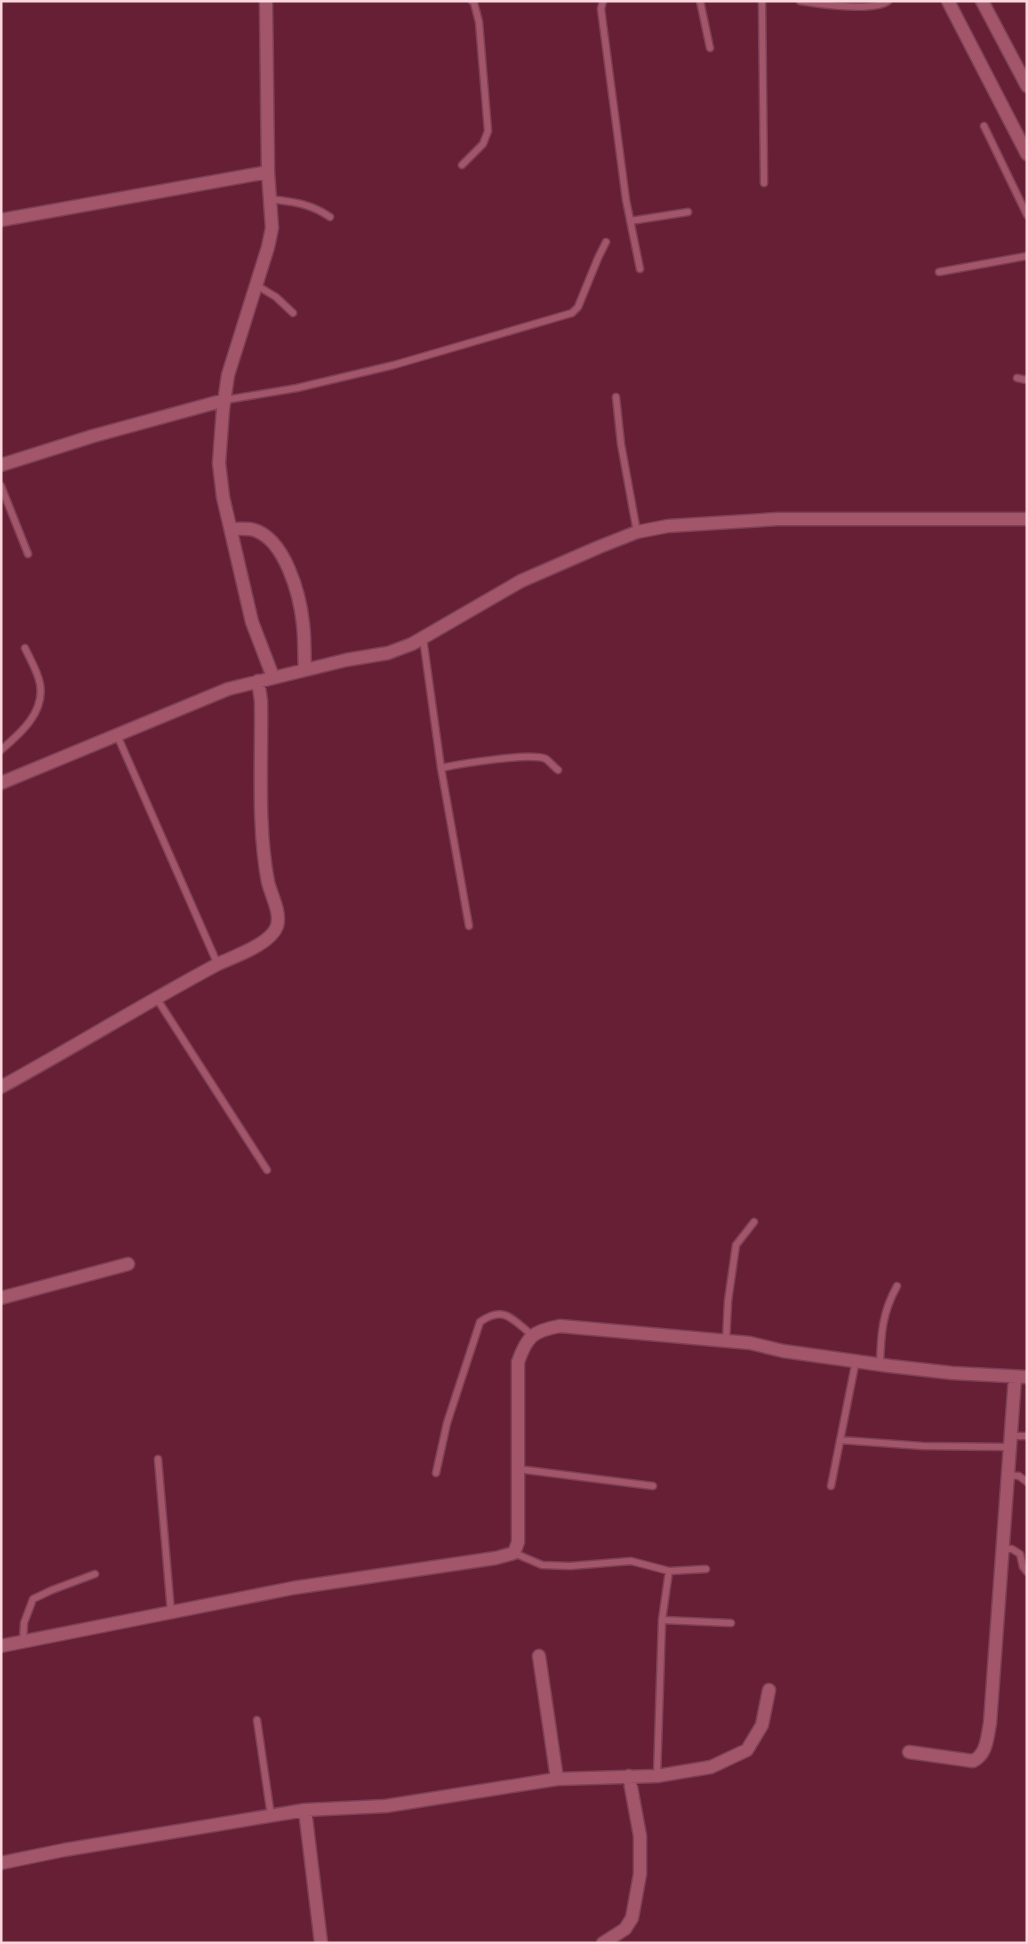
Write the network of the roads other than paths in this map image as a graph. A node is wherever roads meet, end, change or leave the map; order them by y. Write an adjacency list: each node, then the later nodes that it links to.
1 (266, 1): 15 (street)
2 (472, 1): 14 (lane)
3 (603, 1): 22 (lane)
4 (700, 1): 10 (lane)
5 (762, 1): 16 (lane)
6 (800, 1): 7 (lane)
7 (888, 1)
8 (948, 1): 13 (street)
9 (982, 1): 11 (street)
10 (710, 48)
11 (1027, 86)
12 (984, 126): 19 (lane)
13 (1027, 154)
14 (462, 165)
15 (268, 172): 17 (street); 21 (street)
16 (764, 183)
17 (270, 199): 20 (lane); 27 (street)
18 (688, 212): 22 (lane)
19 (1027, 215)
20 (330, 217)
21 (1, 220)
22 (630, 221): 25 (lane)
23 (606, 242): 32 (lane)
24 (1027, 256): 26 (lane)
25 (640, 269)
26 (939, 272)
27 (256, 285): 28 (lane); 32 (street)
28 (293, 313)
29 (1017, 378): 30 (lane)
30 (1027, 380)
31 (616, 397): 37 (lane)
32 (225, 400): 33 (street); 36 (street)
33 (1, 465)
34 (1, 486): 38 (lane)
35 (1027, 519): 37 (street)
36 (231, 529): 41 (street); 42 (street)
37 (637, 532): 39 (street)
38 (28, 554)
39 (422, 637): 41 (street); 46 (lane)
40 (26, 648): 45 (lane)
41 (305, 670): 42 (street)
42 (273, 677): 43 (street)
43 (258, 681): 44 (street); 50 (street)
44 (117, 735): 48 (street); 50 (lane)
45 (1, 750)
46 (441, 768): 47 (lane); 49 (lane)
47 (558, 770)
48 (1, 783)
49 (469, 926)
50 (218, 965): 51 (street)
51 (157, 999): 52 (street); 53 (lane)
52 (1, 1087)
53 (267, 1170)
54 (754, 1222): 59 (lane)
55 (128, 1264): 57 (street)
56 (897, 1286): 61 (lane)
57 (1, 1298)
58 (532, 1335): 59 (street); 67 (street); 68 (lane)
59 (726, 1341): 60 (street)
60 (856, 1360): 61 (street); 64 (lane)
61 (880, 1364): 62 (street)
62 (1021, 1377): 65 (street)
63 (1027, 1436): 65 (lane)
64 (840, 1440): 65 (lane); 72 (lane)
65 (1010, 1441): 69 (street)
66 (158, 1460): 79 (lane)
67 (518, 1469): 71 (lane); 74 (street)
68 (436, 1473)
69 (1009, 1475): 70 (lane); 73 (street)
70 (1027, 1482)
71 (653, 1486)
72 (832, 1486)
73 (1002, 1549): 77 (lane); 87 (street)
74 (514, 1553): 76 (lane); 79 (street)
75 (706, 1569): 76 (lane)
76 (669, 1571): 80 (lane)
77 (1027, 1572)
78 (95, 1574): 82 (lane)
79 (171, 1612): 82 (street)
80 (662, 1620): 81 (lane); 89 (lane)
81 (731, 1623)
82 (23, 1642): 83 (street)
83 (1, 1646)
84 (539, 1656): 90 (street)
85 (769, 1690): 89 (street)
86 (257, 1720): 92 (lane)
87 (909, 1752)
88 (629, 1776): 89 (street); 90 (street); 95 (street)
89 (657, 1776)
90 (557, 1778): 91 (street)
91 (305, 1810): 92 (street); 94 (street)
92 (271, 1816): 93 (street)
93 (1, 1863)
94 (321, 1943)
95 (603, 1943)

